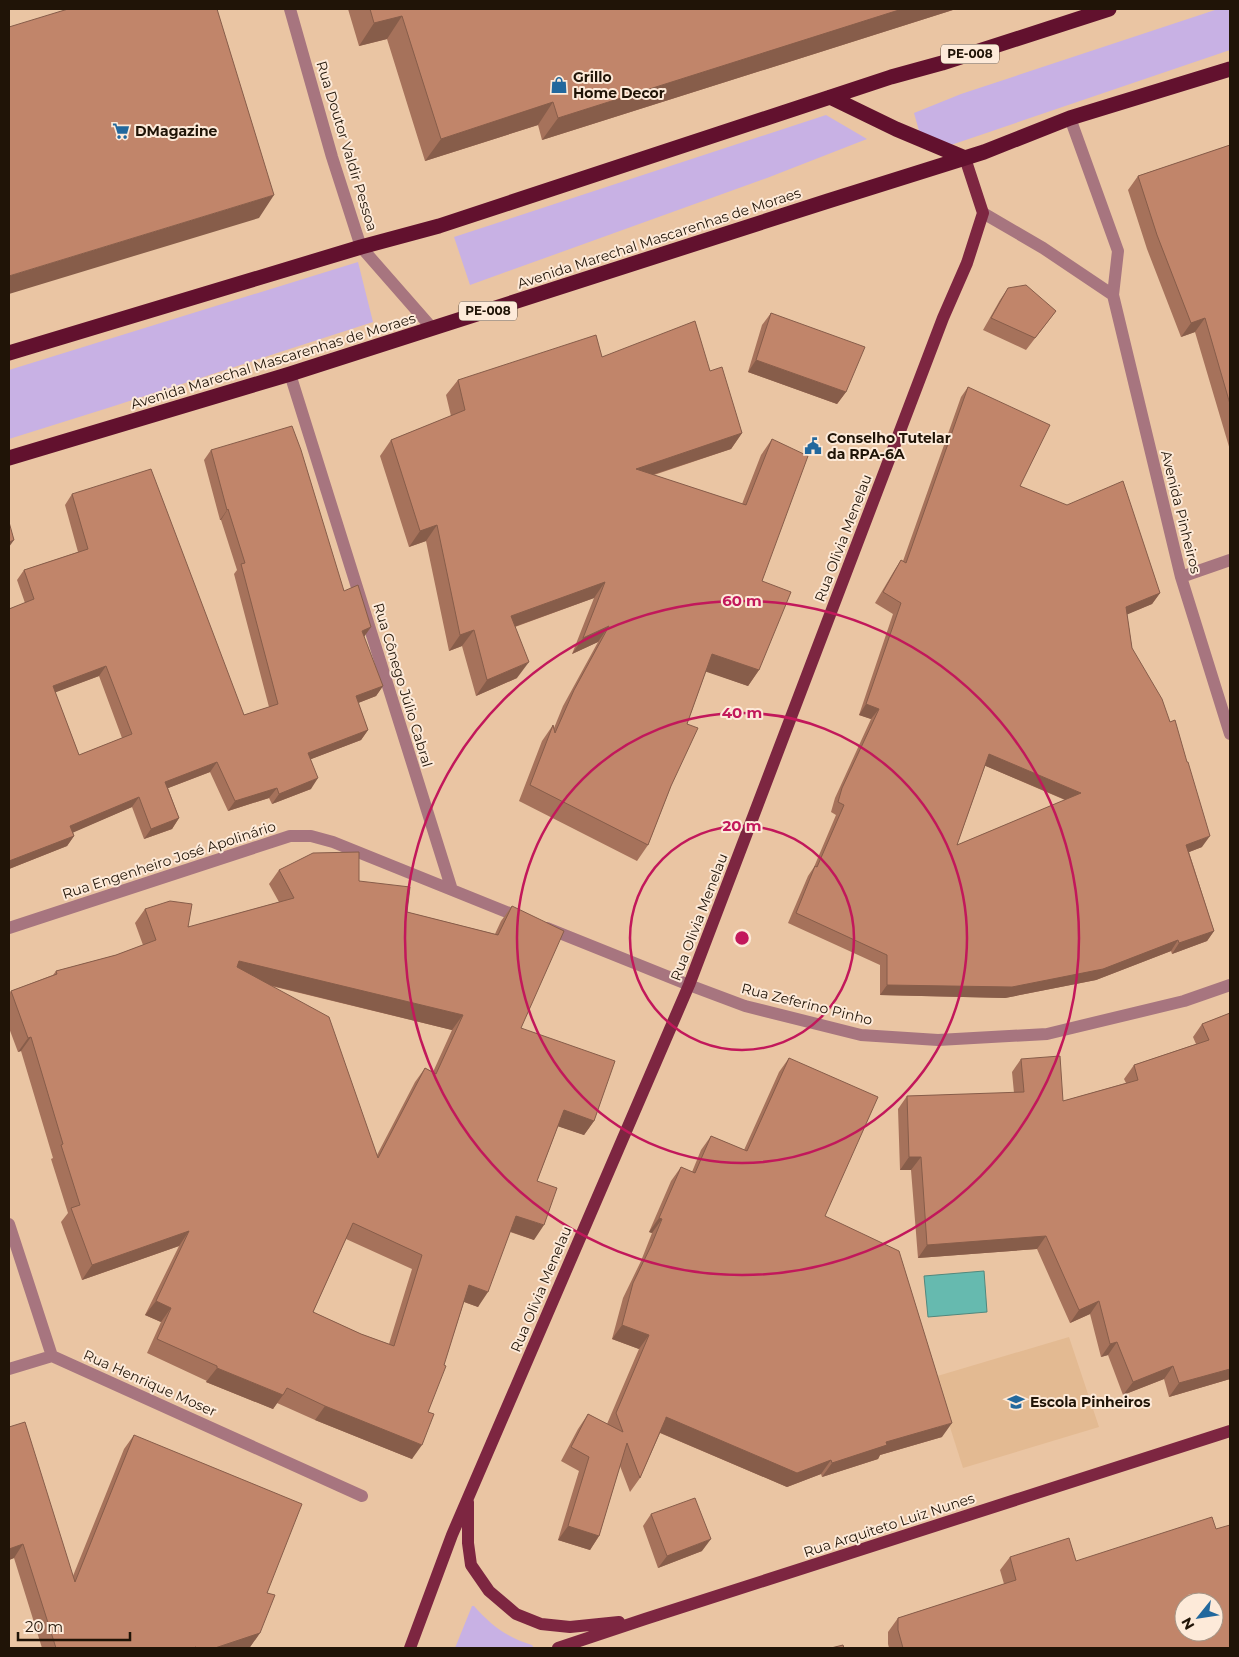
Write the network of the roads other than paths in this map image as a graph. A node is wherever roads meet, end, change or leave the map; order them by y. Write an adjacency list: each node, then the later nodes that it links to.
1 (290, 9): 8 (street, Rua Doutor Valdir Pessoa)
2 (1110, 9): 4 (highway, PE-008)
3 (1230, 69): 5 (highway, Avenida Marechal Mascarenhas de Moraes / PE-008)
4 (830, 97): 6 (highway); 8 (highway, PE-008)
5 (1070, 118): 6 (highway, Avenida Marechal Mascarenhas de Moraes / PE-008); 9 (street, Avenida Pinheiros)
6 (965, 158): 7 (main road); 10 (highway, Avenida Marechal Mascarenhas de Moraes / PE-008)
7 (983, 213): 9 (street); 19 (main road, Rua Olivia Menelau)
8 (361, 247): 10 (street, Rua Doutor Valdir Pessoa); 11 (highway, PE-008)
9 (1114, 295): 15 (street, Avenida Pinheiros)
10 (432, 328): 12 (highway, Avenida Marechal Mascarenhas de Moraes / PE-008)
11 (9, 353)
12 (290, 374): 13 (highway, Avenida Marechal Mascarenhas de Moraes / PE-008); 17 (street, Rua Cônego Júlio Cabral)
13 (9, 458)
14 (1230, 560): 15 (street)
15 (1181, 577): 16 (street, Avenida Pinheiros)
16 (1230, 734)
17 (452, 890): 18 (street, Rua Engenheiro José Apolinário); 19 (street, Rua Zeferino Pinho)
18 (9, 928)
19 (689, 985): 20 (street, Rua Zeferino Pinho); 26 (main road, Rua Olivia Menelau)
20 (1230, 985)
21 (9, 1224): 22 (street)
22 (52, 1356): 23 (street); 25 (street, Rua Henrique Moser)
23 (9, 1369)
24 (1230, 1431): 27 (main road, Rua Arquiteto Luiz Nunes)
25 (362, 1496)
26 (468, 1498): 27 (main road); 28 (main road, Rua Olivia Menelau)
27 (645, 1619): 29 (main road, Rua Arquiteto Luiz Nunes)
28 (410, 1648)
29 (558, 1648)

